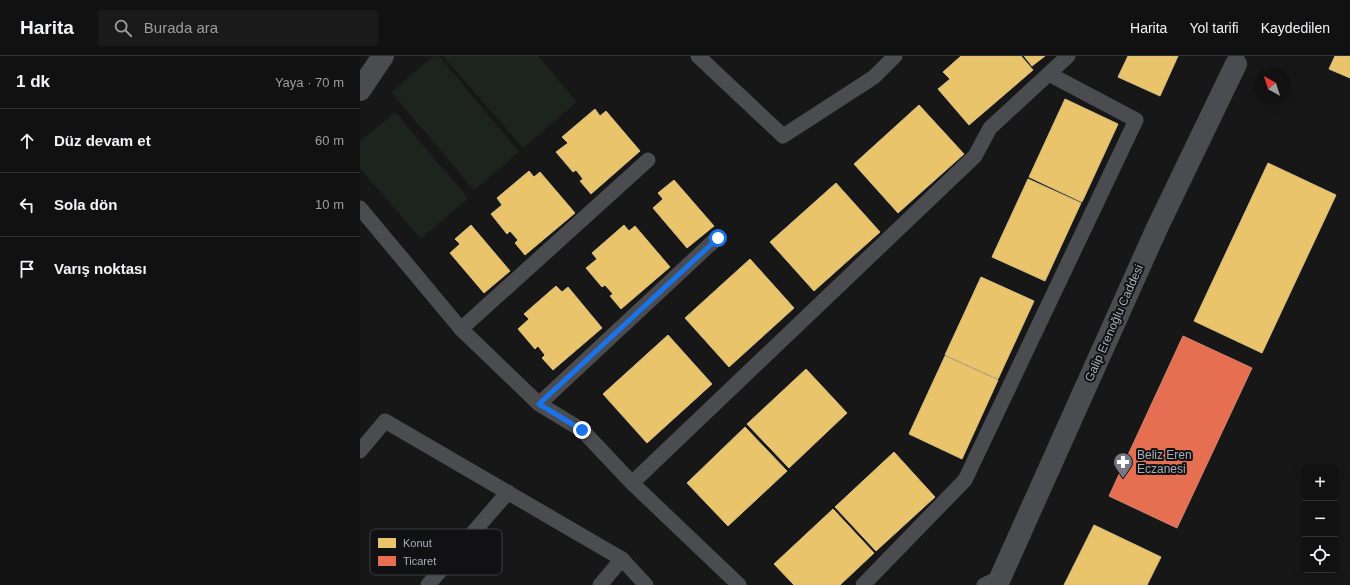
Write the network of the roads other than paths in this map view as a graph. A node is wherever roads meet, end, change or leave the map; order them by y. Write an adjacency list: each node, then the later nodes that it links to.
1 (382, 56): 7 (street)
2 (698, 56): 3 (lane)
3 (895, 56)
4 (1068, 56): 6 (lane)
5 (1239, 59): 19 (street, Galip Erenoğlu Caddesi)
6 (1049, 74): 14 (lane); 24 (lane)
7 (360, 90)
8 (648, 160): 11 (lane)
9 (360, 208): 11 (lane)
10 (718, 238): 12 (lane)
11 (461, 329): 12 (lane)
12 (539, 404): 14 (lane)
13 (360, 451): 15 (lane)
14 (632, 483): 23 (lane)
15 (508, 492): 16 (lane); 17 (lane)
16 (476, 529)
17 (622, 559): 21 (lane); 22 (lane)
18 (437, 575): 20 (lane)
19 (994, 582)
20 (428, 585)
21 (600, 585)
22 (646, 585)
23 (739, 585)
24 (863, 585)

